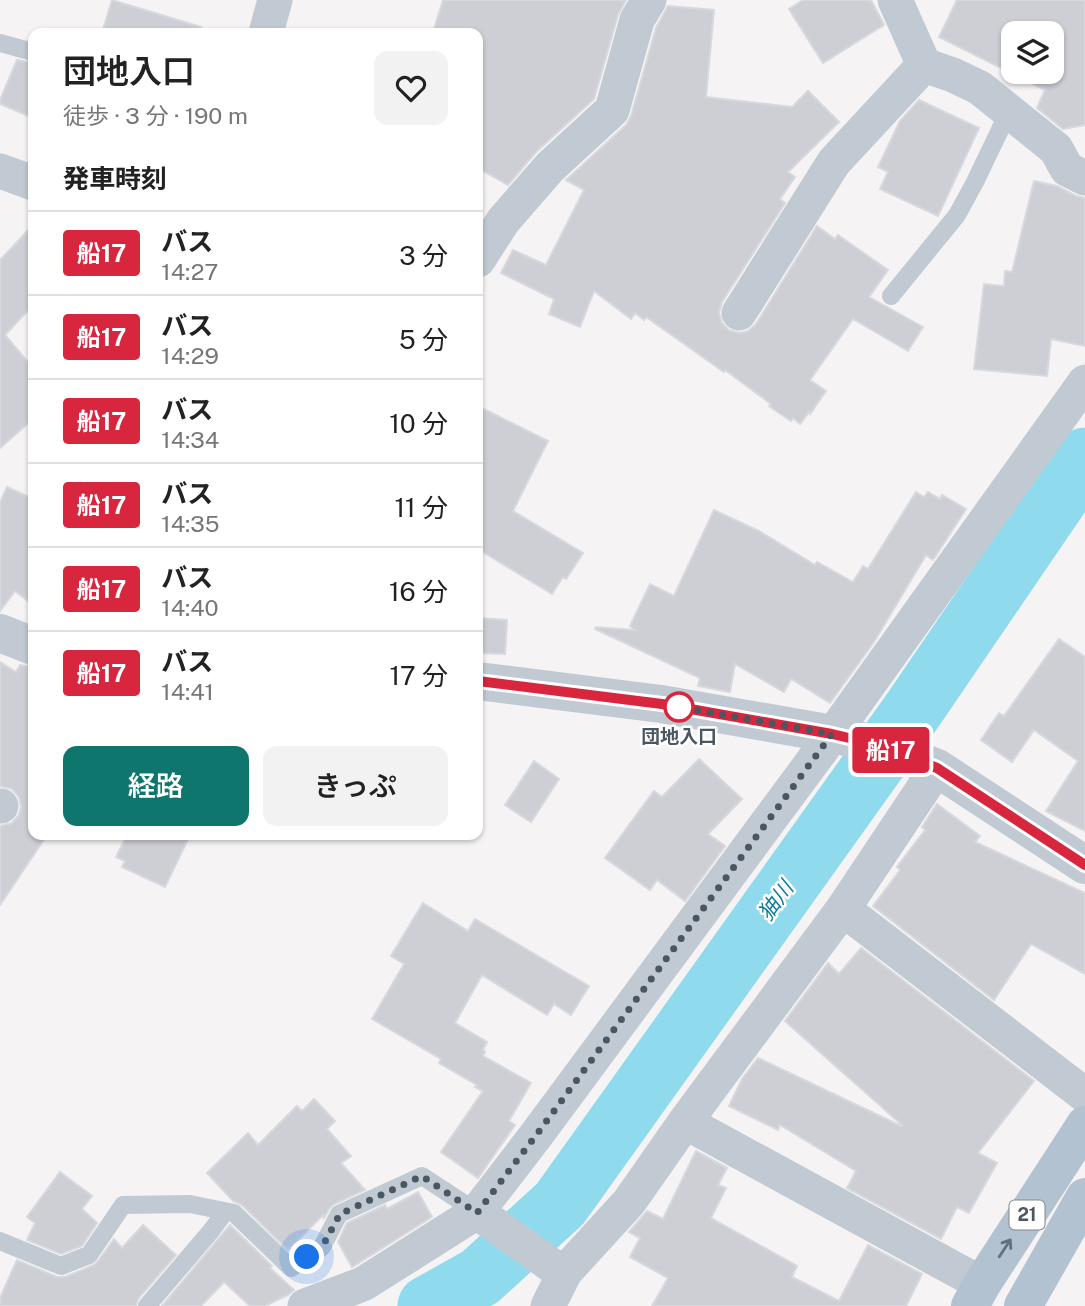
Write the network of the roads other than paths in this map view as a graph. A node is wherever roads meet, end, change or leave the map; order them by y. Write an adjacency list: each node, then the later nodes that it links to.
1 (275, 0): 4 (street)
2 (649, 0): 12 (street)
3 (895, 0): 7 (street)
4 (267, 28)
5 (0, 43): 6 (lane)
6 (28, 51)
7 (924, 65): 8 (street); 15 (street)
8 (1009, 111): 10 (street); 14 (lane)
9 (0, 171): 11 (street)
10 (1085, 178)
11 (28, 181)
12 (490, 217): 13 (street)
13 (483, 242)
14 (891, 296)
15 (738, 313)
16 (1085, 382): 20 (street)
17 (0, 633): 18 (street)
18 (28, 644)
19 (483, 682): 20 (street)
20 (839, 735): 21 (street); 29 (street)
21 (931, 765): 22 (street); 23 (street)
22 (1085, 865)
23 (843, 909): 24 (street); 25 (street)
24 (1085, 1095)
25 (685, 1122): 31 (street); 32 (street)
26 (1085, 1125): 32 (main road, 21, one-way to 26)
27 (1085, 1197): 36 (main road, 21)
28 (225, 1212): 29 (lane); 30 (lane); 33 (lane)
29 (482, 1216): 31 (street); 34 (street)
30 (0, 1241)
31 (558, 1268): 35 (street)
32 (976, 1295)
33 (147, 1306)
34 (305, 1306)
35 (548, 1306)
36 (1023, 1306)

